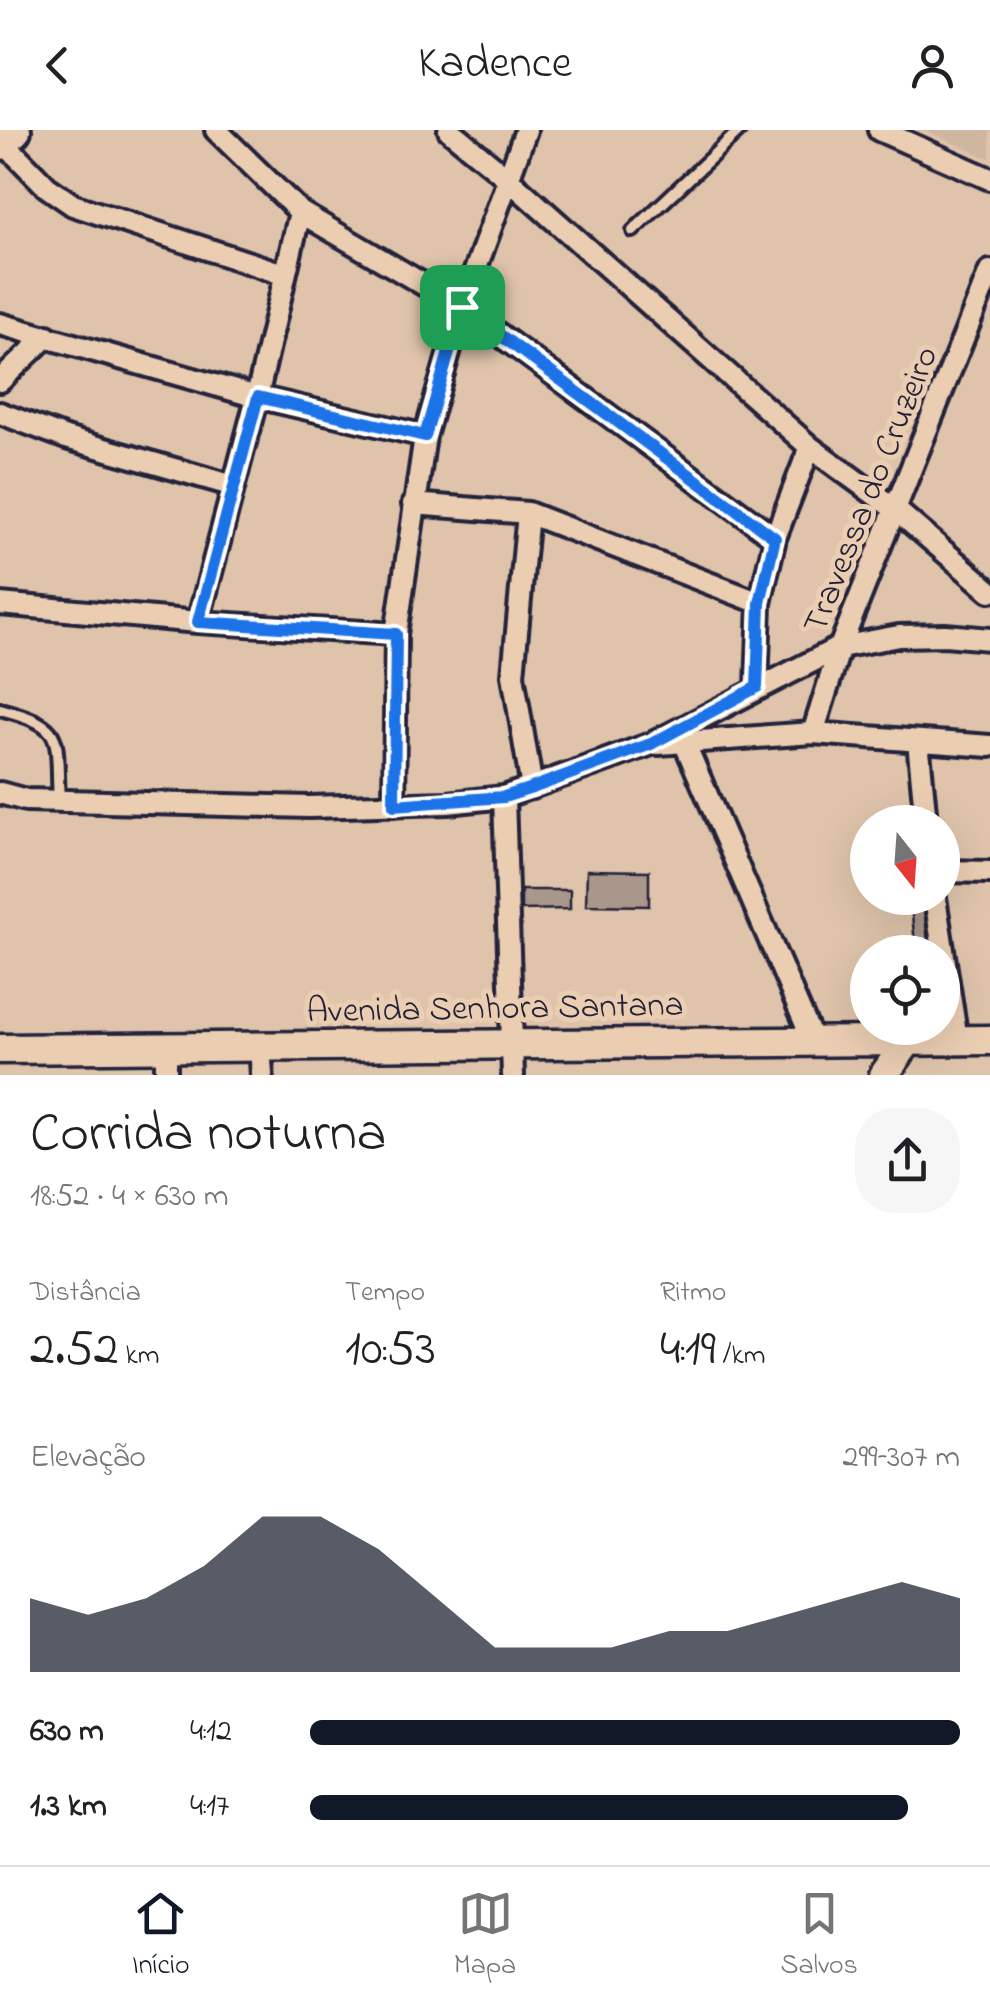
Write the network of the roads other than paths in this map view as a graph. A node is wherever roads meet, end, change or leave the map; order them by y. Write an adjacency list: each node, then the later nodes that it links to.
1 (216, 130): 9 (street)
2 (449, 130): 7 (street)
3 (526, 130): 7 (street)
4 (740, 130): 10 (lane)
5 (880, 130): 8 (street)
6 (6, 138): 12 (street)
7 (507, 178): 13 (street); 20 (street)
8 (990, 178)
9 (300, 212): 12 (street); 13 (street)
10 (633, 231)
11 (990, 270): 23 (street, Travessa do Cruzeiro)
12 (284, 274): 17 (street)
13 (462, 307): 19 (street); 25 (street)
14 (0, 324): 15 (street)
15 (46, 336): 16 (street); 17 (street)
16 (0, 381)
17 (258, 397): 19 (street); 21 (street)
18 (0, 413): 21 (street)
19 (425, 436): 22 (street)
20 (810, 447): 23 (street); 25 (street)
21 (234, 486): 29 (street)
22 (413, 504): 24 (street); 30 (street)
23 (896, 510): 26 (street); 32 (street, Travessa do Cruzeiro)
24 (528, 513): 27 (street); 40 (street)
25 (775, 538): 27 (street)
26 (990, 591)
27 (760, 603): 33 (street)
28 (0, 604): 29 (street)
29 (198, 622): 30 (street)
30 (396, 634): 44 (street)
31 (990, 639): 32 (street)
32 (840, 647): 33 (street); 35 (street, Travessa do Cruzeiro)
33 (757, 687): 37 (street)
34 (0, 709): 43 (lane)
35 (813, 732): 36 (street); 38 (street)
36 (918, 741): 39 (street); 45 (street)
37 (651, 744): 38 (street); 40 (street)
38 (685, 744): 50 (street)
39 (990, 746)
40 (532, 788): 42 (street)
41 (0, 793): 43 (street)
42 (504, 797): 44 (street); 52 (street)
43 (59, 801): 44 (street)
44 (394, 805)
45 (924, 805)
46 (960, 871): 47 (street)
47 (990, 872)
48 (960, 1040): 49 (street, Avenida Senhora Santana)
49 (990, 1040)
50 (813, 1041): 51 (street, Avenida Senhora Santana); 52 (street, Avenida Senhora Santana)
51 (850, 1041)
52 (510, 1043): 54 (street, Avenida Senhora Santana); 58 (street)
53 (905, 1045): 59 (street)
54 (260, 1046): 56 (street, Avenida Senhora Santana); 57 (street)
55 (0, 1049): 56 (street, Avenida Senhora Santana)
56 (166, 1061)
57 (262, 1075)
58 (513, 1075)
59 (884, 1075)

